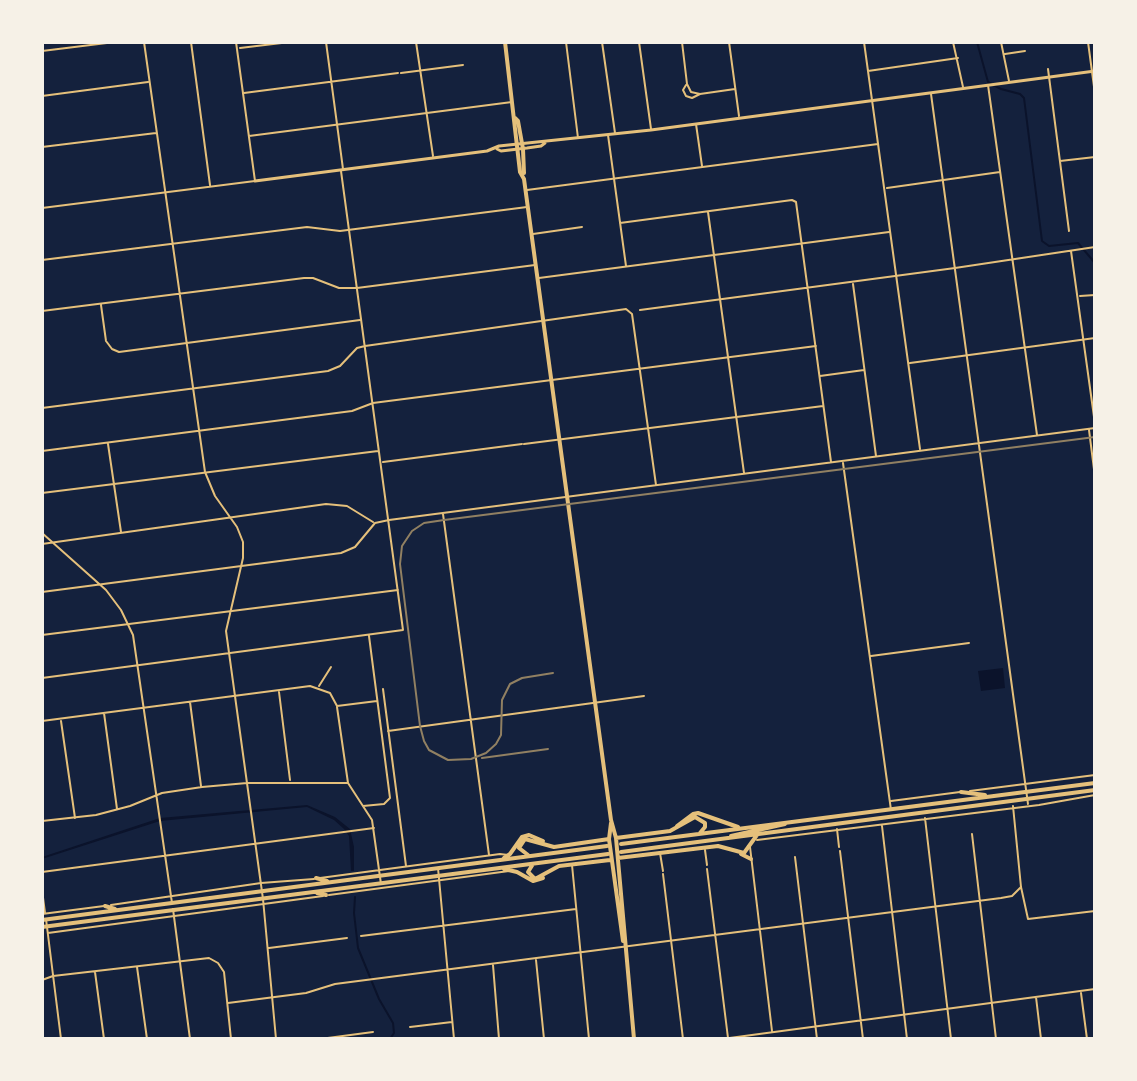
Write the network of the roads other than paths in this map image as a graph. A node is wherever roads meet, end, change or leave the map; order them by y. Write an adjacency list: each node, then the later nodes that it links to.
1 (115, 42): 20 (street)
2 (144, 42): 31 (street)
3 (191, 42): 66 (street)
4 (236, 42): 19 (street)
5 (290, 42): 19 (street)
6 (326, 42): 30 (street)
7 (416, 42): 26 (street)
8 (505, 42): 43 (main road)
9 (576, 42): 18 (street)
10 (602, 42): 51 (street)
11 (639, 42): 48 (street)
12 (682, 42): 33 (street)
13 (729, 42): 36 (street)
14 (864, 42): 27 (street)
15 (953, 42): 23 (street)
16 (1001, 42): 22 (street)
17 (1088, 42): 28 (street)
18 (566, 43): 53 (street)
19 (237, 49): 38 (street)
20 (42, 51)
21 (1025, 51): 22 (street)
22 (1004, 54): 32 (street)
23 (958, 58): 27 (street); 35 (street)
24 (463, 65): 26 (street)
25 (1048, 69): 29 (street)
26 (420, 70): 30 (street); 44 (street)
27 (868, 71): 42 (street)
28 (1094, 71): 29 (street); 40 (street)
29 (1048, 77): 32 (street); 59 (street)
30 (331, 81): 38 (street); 47 (street)
31 (150, 82): 41 (street); 49 (street)
32 (1009, 82): 34 (street)
33 (687, 84): 39 (street); 39 (street)
34 (989, 85): 35 (street); 62 (street)
35 (963, 88): 37 (street)
36 (735, 89): 39 (street); 45 (street)
37 (931, 92): 42 (street); 64 (street)
38 (243, 93): 52 (street)
39 (700, 94)
40 (1095, 94)
41 (42, 96)
42 (872, 100): 45 (street); 54 (street)
43 (513, 102): 44 (street); 56 (main road)
44 (426, 114): 47 (street); 58 (street)
45 (739, 118): 46 (street)
46 (696, 123): 48 (street); 60 (street)
47 (337, 125): 52 (street); 61 (street)
48 (651, 130): 51 (street)
49 (156, 133): 55 (street); 69 (street)
50 (608, 135): 51 (street); 53 (street); 63 (street)
51 (615, 135)
52 (249, 136): 65 (street)
53 (579, 139): 56 (street)
54 (879, 144): 60 (street); 67 (street)
55 (42, 147)
56 (520, 147): 58 (street); 68 (main road)
57 (1095, 157): 59 (street)
58 (433, 158): 61 (street)
59 (1060, 161): 76 (street)
60 (702, 167): 63 (street)
61 (342, 170): 65 (street); 75 (street)
62 (1001, 172): 64 (street); 84 (street)
63 (614, 179): 68 (street); 73 (street)
64 (944, 180): 67 (street); 88 (street)
65 (255, 181): 66 (street)
66 (210, 186): 69 (street)
67 (885, 188): 77 (street)
68 (526, 190): 70 (main road)
69 (166, 192): 71 (street); 79 (street)
70 (528, 207): 75 (street); 78 (main road)
71 (42, 208)
72 (708, 212): 73 (street); 80 (street); 83 (street)
73 (620, 223): 87 (street)
74 (582, 227): 78 (street)
75 (349, 230): 79 (street); 92 (street)
76 (1069, 231)
77 (890, 232): 80 (street); 89 (street)
78 (532, 234): 86 (main road)
79 (173, 244): 85 (street); 94 (street)
80 (802, 244): 83 (street); 93 (street)
81 (1095, 247): 82 (street)
82 (1071, 250): 84 (street); 96 (street)
83 (714, 255): 87 (street); 97 (street)
84 (1013, 259): 88 (street); 108 (street)
85 (42, 260)
86 (536, 265): 90 (main road); 92 (street)
87 (626, 267): 90 (street)
88 (955, 268): 89 (street); 109 (street)
89 (897, 276): 91 (street); 111 (street)
90 (538, 278): 102 (main road)
91 (852, 282): 93 (street); 113 (street)
92 (357, 288): 94 (street); 101 (street)
93 (808, 288): 97 (street); 107 (street)
94 (180, 294): 98 (street); 105 (street)
95 (1095, 295): 96 (street)
96 (1078, 296): 104 (street)
97 (720, 300): 99 (street); 110 (street)
98 (101, 304): 100 (street); 105 (street)
99 (640, 310)
100 (42, 311)
101 (362, 320): 105 (street); 106 (street)
102 (544, 321): 106 (street); 112 (street); 115 (main road)
103 (1095, 338): 104 (street)
104 (1083, 340): 108 (street); 116 (street)
105 (187, 342): 118 (street)
106 (365, 346): 118 (street); 119 (street)
107 (816, 346): 110 (street); 114 (street)
108 (1025, 348): 109 (street); 127 (street)
109 (967, 356): 111 (street); 130 (street)
110 (728, 358): 112 (street); 122 (street)
111 (909, 364): 133 (street)
112 (640, 370): 115 (street); 124 (street)
113 (865, 370): 114 (street); 134 (street)
114 (820, 376): 120 (street)
115 (553, 381): 119 (street); 128 (main road)
116 (1089, 384): 117 (street); 123 (street)
117 (1095, 384)
118 (193, 388): 121 (street); 126 (street)
119 (373, 403): 126 (street); 131 (street)
120 (824, 405): 122 (street); 137 (street)
121 (42, 408)
122 (736, 417): 124 (street); 139 (street)
123 (1095, 426): 125 (street)
124 (648, 428): 128 (street); 142 (street)
125 (1089, 429): 127 (street); 140 (street)
126 (199, 431): 129 (street); 138 (street)
127 (1037, 436): 130 (street)
128 (560, 440): 135 (street); 144 (main road)
129 (108, 442): 132 (street); 141 (street)
130 (979, 444): 133 (street); 186 (street)
131 (380, 450): 135 (street); 138 (street)
132 (42, 451)
133 (920, 452): 134 (street)
134 (876, 457): 136 (street)
135 (381, 462): 147 (street)
136 (843, 462): 137 (street); 163 (street)
137 (832, 464): 139 (street)
138 (205, 472): 141 (street); 146 (street)
139 (745, 475): 142 (street)
140 (1095, 477)
141 (114, 484): 143 (street); 150 (street)
142 (656, 486): 144 (street)
143 (42, 493)
144 (568, 498): 145 (street); 174 (main road)
145 (443, 513): 147 (street); 179 (street)
146 (230, 518): 148 (street); 150 (street); 153 (street)
147 (389, 520): 148 (street); 155 (street)
148 (375, 523): 153 (street)
149 (42, 533): 151 (street)
150 (121, 534): 151 (street)
151 (52, 543): 152 (street); 154 (street)
152 (42, 544)
153 (242, 566): 154 (street); 157 (street)
154 (99, 584): 156 (street); 158 (street)
155 (399, 590): 157 (street); 160 (street)
156 (42, 592)
157 (229, 611): 158 (street); 162 (street)
158 (129, 624): 159 (street); 164 (street)
159 (42, 635)
160 (369, 636): 162 (street); 172 (street)
161 (969, 643): 163 (street)
162 (229, 654): 164 (street); 170 (street)
163 (871, 656): 193 (street)
164 (140, 665): 166 (street); 176 (street)
165 (331, 667): 167 (street)
166 (42, 678)
167 (318, 687): 169 (street); 175 (street)
168 (383, 689): 181 (street)
169 (279, 690): 170 (street); 183 (street)
170 (235, 696): 173 (street); 184 (street)
171 (644, 696): 174 (street)
172 (377, 701): 175 (street); 196 (street)
173 (190, 702): 176 (street); 187 (street)
174 (596, 703): 179 (street); 206 (main road)
175 (337, 706): 185 (street)
176 (146, 707): 177 (street); 191 (street)
177 (104, 713): 178 (street); 201 (street)
178 (61, 718): 180 (street); 204 (street)
179 (471, 719): 181 (street); 231 (street)
180 (42, 721)
181 (388, 731): 245 (street)
182 (1095, 775): 186 (street)
183 (290, 782): 184 (street); 185 (street)
184 (247, 783): 187 (street); 222 (street)
185 (348, 783): 196 (street)
186 (1025, 784): 189 (street); 190 (street)
187 (202, 787): 191 (street)
188 (1095, 790): 189 (main road); 194 (main road)
189 (1026, 791): 192 (main road); 194 (street)
190 (961, 792): 192 (main road); 193 (street)
191 (157, 794): 201 (street); 232 (street)
192 (996, 795): 199 (main road)
193 (889, 801): 199 (street)
194 (1028, 802): 195 (main road); 197 (street)
195 (995, 803): 198 (main road); 200 (main road)
196 (363, 806): 210 (street)
197 (1013, 806): 200 (street); 256 (street)
198 (961, 808): 202 (main road); 205 (main road)
199 (891, 809): 205 (street); 208 (main road)
200 (991, 809): 202 (street)
201 (117, 810): 204 (street)
202 (969, 813): 203 (street)
203 (925, 817): 205 (street); 268 (street)
204 (75, 819): 207 (street)
205 (892, 819): 209 (street); 215 (main road)
206 (611, 820): 218 (main road); 219 (main road)
207 (42, 821)
208 (789, 822): 211 (main road); 220 (main road)
209 (881, 823): 212 (street); 273 (street)
210 (374, 828): 222 (street); 250 (street)
211 (744, 828): 213 (main road); 214 (main road)
212 (837, 829): 221 (street); 276 (street)
213 (670, 831): 214 (main road); 218 (main road)
214 (698, 834): 223 (main road)
215 (759, 834): 217 (main road); 221 (main road)
216 (972, 834): 265 (street)
217 (738, 837): 220 (main road); 221 (main road)
218 (616, 838): 237 (main road)
219 (609, 839): 224 (main road); 238 (main road)
220 (721, 839): 227 (main road)
221 (749, 842): 229 (main road); 239 (street)
222 (255, 844): 232 (street); 254 (street)
223 (621, 844)
224 (560, 846): 233 (main road); 234 (main road)
225 (607, 846): 234 (main road)
226 (705, 847): 228 (main road); 229 (main road); 284 (street)
227 (621, 852)
228 (660, 853): 237 (main road); 287 (street)
229 (739, 853): 239 (main road)
230 (608, 854): 241 (main road)
231 (489, 855): 233 (street); 243 (street)
232 (166, 856): 249 (street); 263 (street)
233 (508, 856): 236 (street); 240 (main road)
234 (530, 856): 236 (main road)
235 (795, 857): 278 (street)
236 (515, 858): 240 (main road)
237 (618, 858): 288 (main road)
238 (611, 859): 242 (main road); 288 (main road)
239 (751, 859): 282 (street)
240 (500, 860): 243 (main road)
241 (535, 863): 244 (main road); 246 (main road)
242 (572, 864): 246 (main road); 271 (street)
243 (438, 865): 245 (street); 250 (main road); 252 (street)
244 (516, 865): 247 (main road); 248 (street)
245 (406, 867): 250 (street)
246 (555, 867): 248 (main road)
247 (497, 868): 248 (main road); 252 (main road)
248 (510, 870): 252 (street)
249 (42, 872)
250 (380, 873): 251 (street); 253 (main road); 255 (street)
251 (316, 878): 253 (main road); 254 (street)
252 (439, 878): 255 (main road); 279 (street)
253 (333, 881): 259 (main road)
254 (261, 883): 257 (street); 259 (street)
255 (382, 886): 260 (main road); 261 (street)
256 (1021, 887): 265 (street); 272 (street)
257 (217, 889): 262 (main road); 263 (street)
258 (42, 890): 275 (street)
259 (262, 891): 262 (main road); 264 (street)
260 (310, 892): 261 (main road); 264 (main road)
261 (326, 895): 264 (street)
262 (220, 896): 263 (main road)
263 (172, 900): 266 (street); 269 (main road); 274 (street)
264 (263, 901): 267 (main road); 270 (street); 289 (street)
265 (980, 901): 268 (street); 303 (street)
266 (105, 906): 269 (main road); 275 (street)
267 (206, 906): 270 (main road); 274 (main road)
268 (936, 907): 273 (street); 305 (street)
269 (121, 909): 275 (main road)
270 (223, 909): 274 (street)
271 (576, 909): 279 (street); 290 (street)
272 (1095, 911)
273 (892, 912): 276 (street); 306 (street)
274 (174, 913): 277 (main road); 281 (street); 291 (street)
275 (44, 917): 280 (street)
276 (849, 918): 278 (street); 307 (street)
277 (101, 920): 280 (main road); 281 (main road)
278 (803, 924): 282 (street); 309 (street)
279 (443, 926): 285 (street); 295 (street)
280 (44, 927): 283 (street)
281 (102, 927): 283 (street)
282 (760, 929): 284 (street); 312 (street)
283 (48, 933): 297 (street)
284 (716, 935): 287 (street); 327 (street)
285 (361, 936)
286 (347, 938): 289 (street)
287 (672, 941): 288 (street); 325 (street)
288 (624, 947): 290 (street); 324 (main road)
289 (267, 948): 302 (street)
290 (580, 953): 292 (street); 323 (street)
291 (179, 959): 294 (street); 304 (street); 316 (street)
292 (536, 959): 293 (street); 322 (street)
293 (493, 964): 295 (street); 321 (street)
294 (137, 966): 296 (street); 315 (street)
295 (447, 970): 302 (street); 308 (street)
296 (95, 971): 297 (street); 314 (street)
297 (53, 976): 298 (street); 313 (street)
298 (42, 980)
299 (1095, 989): 300 (street)
300 (1081, 991): 301 (street); 334 (street)
301 (1036, 996): 303 (street); 333 (street)
302 (272, 998): 304 (street); 318 (street)
303 (992, 1002): 305 (street); 332 (street)
304 (228, 1003): 317 (street)
305 (948, 1009): 306 (street); 331 (street)
306 (904, 1014): 307 (street); 330 (street)
307 (860, 1020): 309 (street); 329 (street)
308 (452, 1022): 310 (street); 320 (street)
309 (815, 1026): 312 (street); 328 (street)
310 (410, 1027)
311 (373, 1032): 319 (street)
312 (772, 1032): 327 (street)
313 (61, 1039)
314 (104, 1039)
315 (147, 1039)
316 (190, 1039)
317 (231, 1039)
318 (276, 1039)
319 (320, 1039)
320 (454, 1039)
321 (499, 1039)
322 (544, 1039)
323 (589, 1039)
324 (634, 1039)
325 (683, 1039)
326 (722, 1039): 327 (street)
327 (728, 1039)
328 (817, 1039)
329 (863, 1039)
330 (907, 1039)
331 (951, 1039)
332 (996, 1039)
333 (1041, 1039)
334 (1087, 1039)

